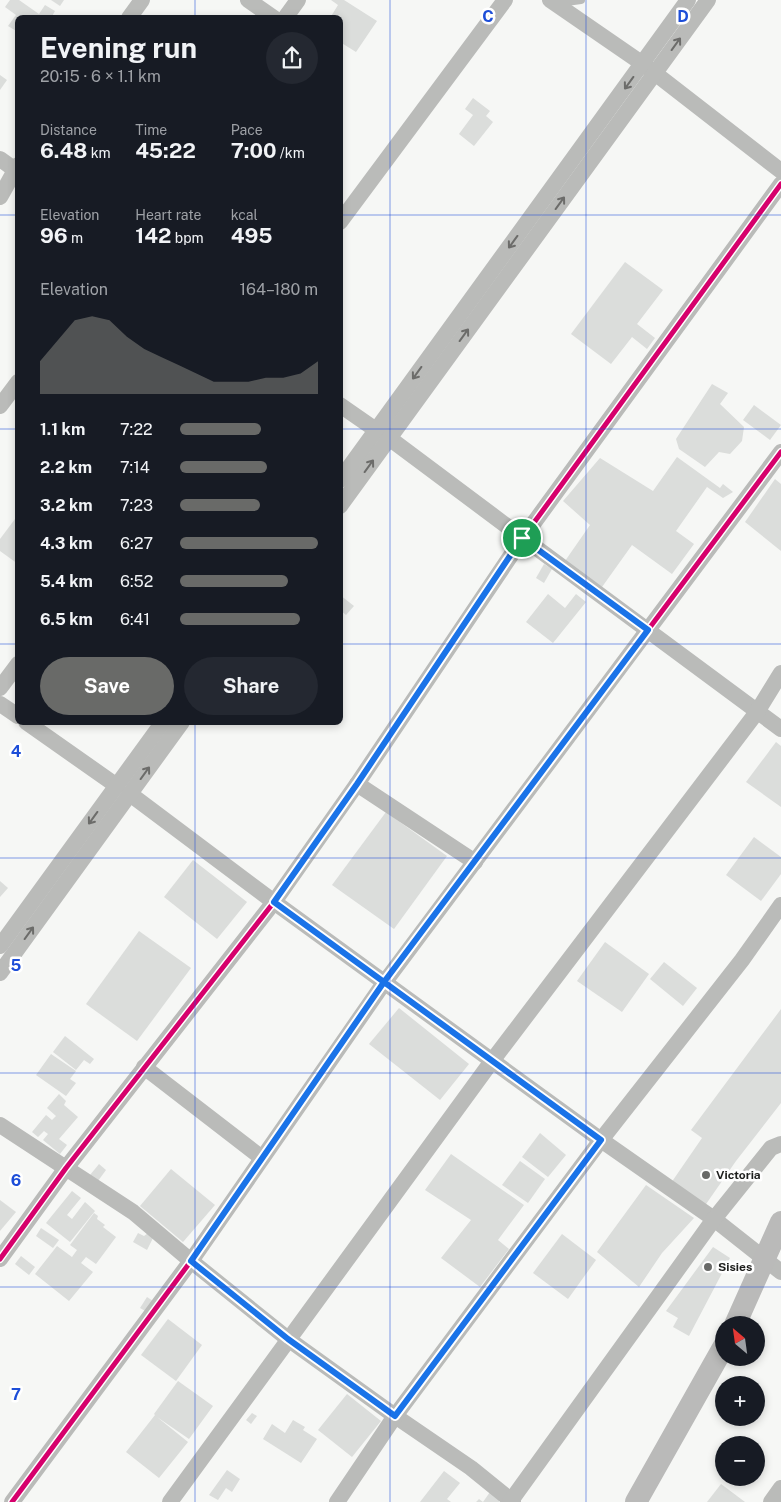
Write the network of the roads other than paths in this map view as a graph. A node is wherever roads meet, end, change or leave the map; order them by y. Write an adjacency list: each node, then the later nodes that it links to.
1 (142, 0): 9 (street)
2 (248, 0): 10 (street)
3 (298, 0): 11 (street)
4 (505, 0): 19 (street)
5 (581, 0): 8 (lane)
6 (688, 0): 12 (street)
7 (708, 0): 12 (street, one-way to 7)
8 (552, 2): 12 (street)
9 (130, 15)
10 (270, 15)
11 (287, 15)
12 (649, 69): 16 (street); 23 (street)
13 (0, 159): 14 (street)
14 (15, 168)
15 (15, 171): 18 (street)
16 (781, 171)
17 (781, 184): 27 (street)
18 (0, 197)
19 (343, 218)
20 (15, 386): 21 (street)
21 (0, 406)
22 (343, 407): 23 (street)
23 (382, 434): 25 (street); 26 (street, one-way to 23); 27 (street)
24 (781, 452): 28 (street)
25 (343, 477)
26 (343, 501)
27 (522, 538): 28 (street); 39 (street)
28 (648, 630): 33 (street); 41 (street)
29 (15, 668): 31 (street)
30 (781, 673): 33 (street)
31 (0, 688)
32 (0, 704): 34 (street)
33 (757, 712): 38 (street); 47 (street)
34 (15, 714)
35 (30, 725): 40 (street)
36 (161, 725): 40 (street)
37 (179, 725): 40 (street, one-way to 37)
38 (781, 730)
39 (357, 784): 41 (street); 42 (street)
40 (123, 790): 42 (street); 44 (street, one-way to 44); 45 (street, one-way to 40)
41 (475, 862): 46 (street)
42 (274, 902): 46 (street); 48 (street)
43 (781, 905): 50 (street)
44 (0, 946)
45 (0, 972)
46 (384, 982): 47 (street); 52 (street)
47 (492, 1061): 50 (street); 60 (street)
48 (144, 1068): 52 (street); 53 (street)
49 (0, 1125): 53 (street)
50 (601, 1140): 54 (street); 62 (street)
51 (781, 1144): 54 (street)
52 (262, 1158): 57 (street)
53 (66, 1168): 56 (street); 57 (street)
54 (714, 1219): 58 (street); 64 (street)
55 (781, 1222): 58 (street)
56 (0, 1258)
57 (191, 1261): 60 (street); 65 (street)
58 (773, 1266): 59 (street)
59 (741, 1316)
60 (288, 1339): 62 (street); 66 (street)
61 (715, 1362): 68 (street)
62 (395, 1416): 64 (street); 67 (street)
63 (781, 1488): 69 (street)
64 (511, 1501)
65 (12, 1502)
66 (170, 1502)
67 (337, 1502)
68 (636, 1502)
69 (771, 1502)

